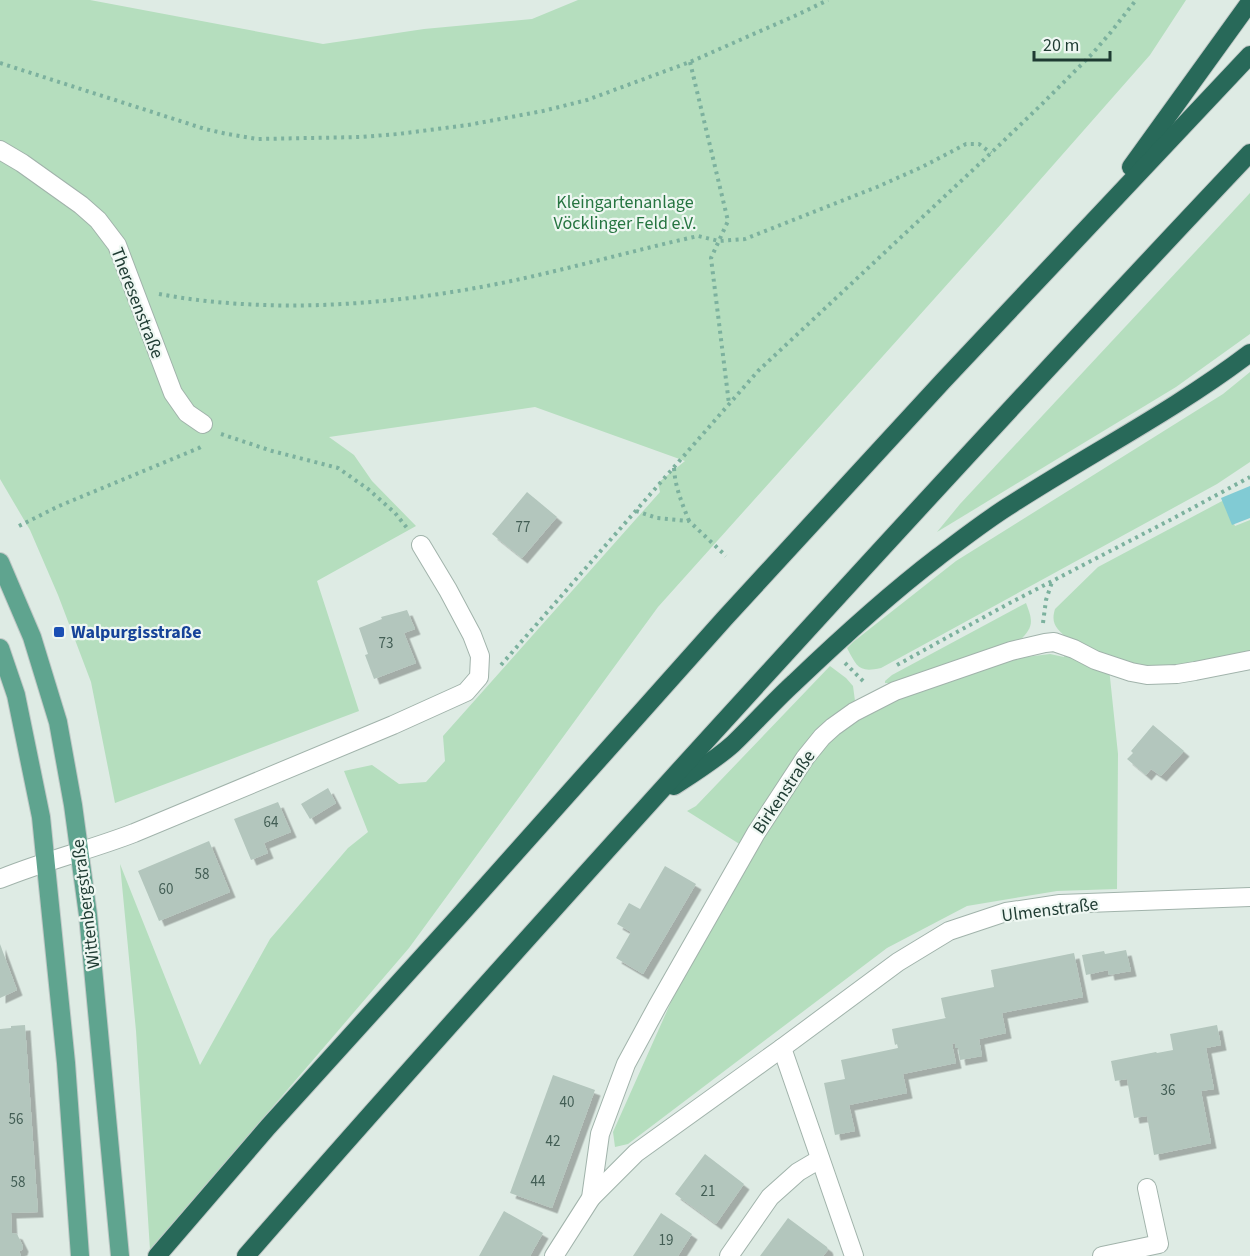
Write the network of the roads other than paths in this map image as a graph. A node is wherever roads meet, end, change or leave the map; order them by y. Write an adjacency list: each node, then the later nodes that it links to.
1 (1250, 2): 5 (highway)
2 (1250, 55): 5 (highway)
3 (0, 150): 7 (street, Theresenstraße)
4 (1250, 153): 12 (highway)
5 (1086, 229): 23 (highway)
6 (1250, 353): 12 (highway)
7 (209, 428)
8 (421, 545): 13 (street)
9 (0, 562): 13 (main road, Wittenbergstraße)
10 (0, 648): 14 (main road, Wittenbergstraße)
11 (1250, 660): 20 (street, Birkenstraße)
12 (652, 800): 24 (highway)
13 (80, 852): 14 (street); 21 (main road, Wittenbergstraße)
14 (45, 862): 15 (street); 22 (main road, Wittenbergstraße)
15 (0, 879)
16 (1250, 897): 17 (street, Ulmenstraße)
17 (782, 1048): 18 (street); 20 (street, Ulmenstraße)
18 (820, 1159): 26 (street); 27 (street)
19 (1147, 1188): 28 (street)
20 (591, 1198): 25 (street, Birkenstraße)
21 (119, 1250)
22 (80, 1256)
23 (157, 1256)
24 (246, 1256)
25 (554, 1256)
26 (729, 1256)
27 (854, 1256)
28 (1102, 1256)

